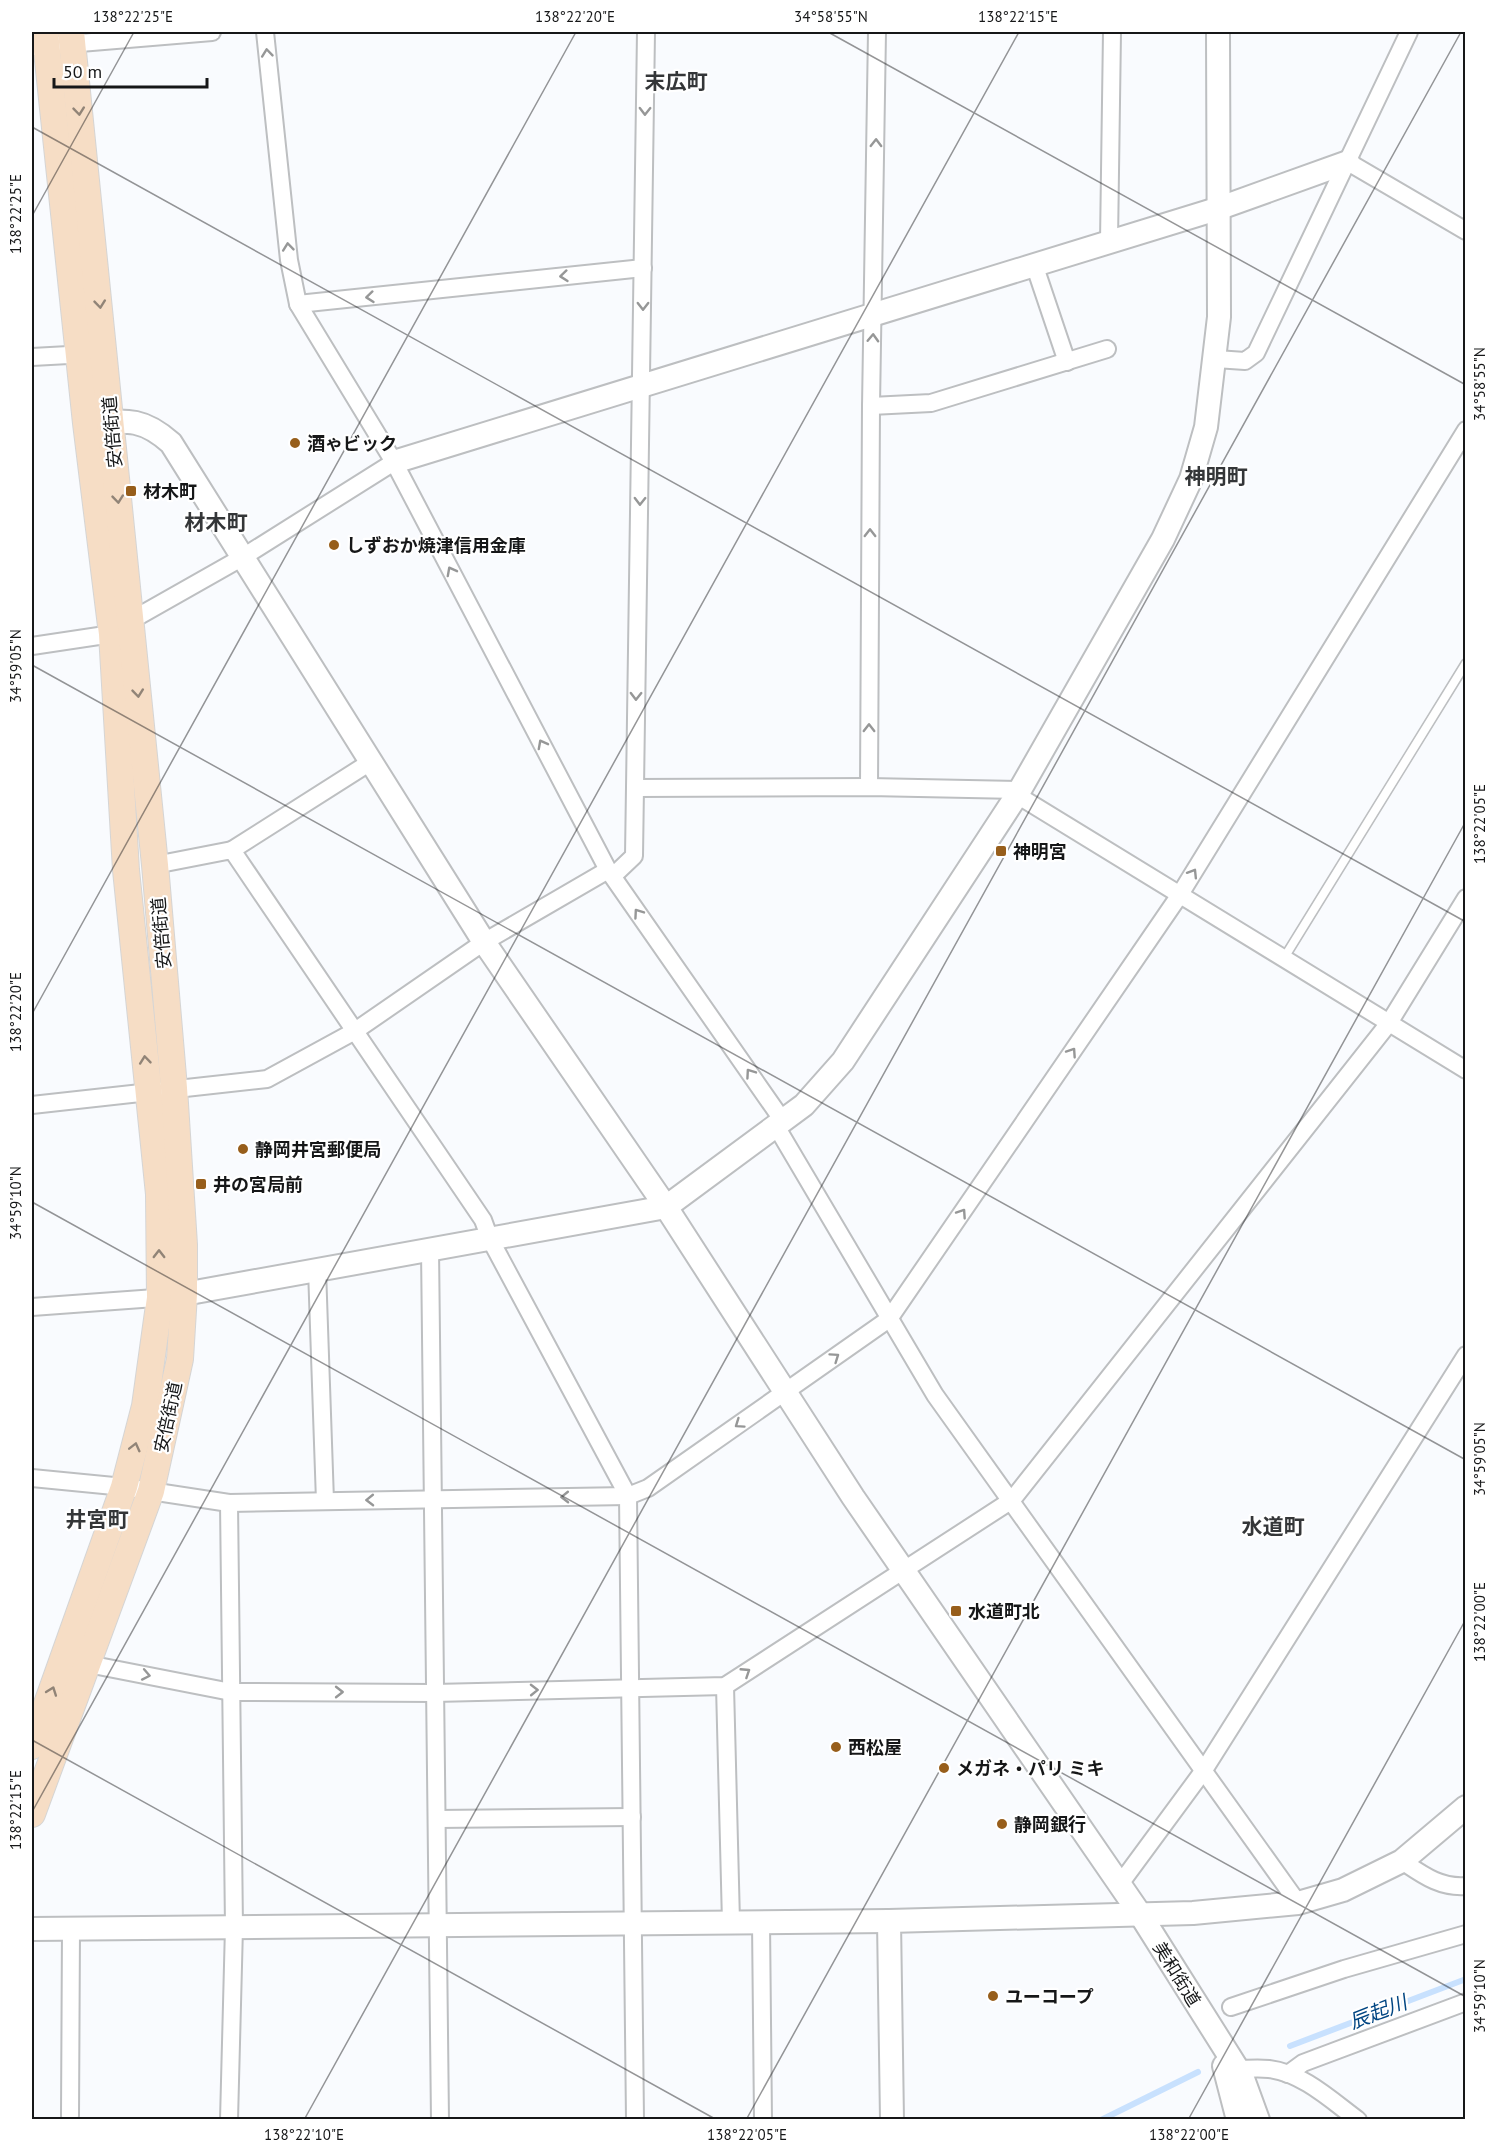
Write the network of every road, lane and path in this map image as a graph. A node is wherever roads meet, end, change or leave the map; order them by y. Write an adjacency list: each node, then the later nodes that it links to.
1 (212, 32): 8 (street)
2 (265, 32): 16 (street, one-way to 2)
3 (646, 32): 15 (street, one-way to 15)
4 (878, 32): 17 (street, one-way to 4)
5 (1112, 32): 13 (street)
6 (1218, 32): 11 (street)
7 (1409, 32): 10 (street)
8 (71, 38): 9 (street); 19 (main road, 安倍街道, one-way to 19)
9 (41, 42): 19 (main road, 安倍街道)
10 (1348, 162): 11 (street); 12 (street); 21 (street)
11 (1220, 208): 13 (street); 21 (street)
12 (1466, 231)
13 (1110, 241): 14 (street)
14 (1034, 264): 17 (street); 22 (street)
15 (643, 268): 16 (street, one-way to 16); 23 (street, one-way to 23)
16 (298, 304): 28 (street)
17 (874, 313): 23 (street); 24 (street, one-way to 17)
18 (1107, 349): 22 (street)
19 (92, 353): 20 (street); 25 (main road, 安倍街道); 26 (main road, 安倍街道)
20 (32, 357)
21 (1216, 359): 36 (street)
22 (1067, 362): 24 (street)
23 (642, 384): 28 (street); 35 (street, one-way to 35)
24 (871, 406): 34 (street, one-way to 24)
25 (112, 422): 26 (street, 美和街道); 29 (street, 美和街道); 30 (main road, 安倍街道, one-way to 30)
26 (86, 423): 30 (main road, 安倍街道)
27 (1466, 430): 40 (street, one-way to 27)
28 (394, 462): 29 (street); 39 (street, one-way to 28)
29 (243, 557): 30 (street); 33 (street, 美和街道)
30 (121, 627): 31 (street); 38 (main road, 安倍街道, one-way to 38); 48 (main road, 安倍街道, one-way to 30)
31 (32, 646)
32 (1466, 663): 43 (lane)
33 (372, 761): 37 (street); 42 (street, 美和街道)
34 (869, 787): 35 (street); 36 (street)
35 (634, 788): 39 (street)
36 (1018, 793): 40 (street); 50 (street)
37 (232, 850): 38 (street); 45 (street)
38 (155, 865): 47 (main road, 安倍街道)
39 (610, 873): 42 (street); 50 (street, one-way to 39)
40 (1179, 896): 43 (street); 57 (street, one-way to 40)
41 (1466, 898): 44 (street)
42 (484, 942): 45 (street); 51 (street, 美和街道)
43 (1284, 958): 44 (street)
44 (1389, 1023): 46 (street); 65 (street)
45 (355, 1031): 47 (street); 52 (street)
46 (1466, 1070)
47 (174, 1088): 48 (street); 55 (main road, 安倍街道)
48 (148, 1090): 49 (street); 55 (main road, 安倍街道, one-way to 48)
49 (32, 1105)
50 (779, 1124): 51 (street); 57 (street)
51 (666, 1207): 52 (street); 59 (street, 美和街道)
52 (490, 1239): 53 (street); 63 (street)
53 (430, 1249): 54 (street); 64 (street)
54 (317, 1269): 55 (street); 66 (street)
55 (172, 1296): 56 (street); 61 (main road, 安倍街道, one-way to 55); 62 (main road, 安倍街道)
56 (32, 1307)
57 (889, 1319): 59 (street, one-way to 57); 65 (street)
58 (1466, 1354): 75 (street)
59 (786, 1390): 63 (street, one-way to 63); 68 (street, 美和街道)
60 (32, 1478): 61 (street)
61 (124, 1487): 62 (street); 74 (main road, 安倍街道, one-way to 61)
62 (151, 1491): 67 (street); 69 (main road, 安倍街道)
63 (628, 1496): 64 (street, one-way to 64); 71 (street)
64 (432, 1498): 66 (street, one-way to 66); 73 (street)
65 (1012, 1500): 68 (street); 75 (street)
66 (325, 1501): 67 (street)
67 (229, 1503): 72 (street)
68 (904, 1569): 70 (street, one-way to 68); 81 (street, 美和街道)
69 (88, 1664): 72 (street, one-way to 72); 77 (main road, 安倍街道)
70 (726, 1686): 71 (street); 86 (street)
71 (630, 1688): 73 (street, one-way to 71); 78 (street)
72 (231, 1692): 73 (street, one-way to 73); 90 (street)
73 (434, 1692): 79 (street)
74 (32, 1746)
75 (1204, 1770): 81 (street); 83 (street)
76 (1466, 1807): 80 (street)
77 (32, 1814)
78 (632, 1817): 79 (street); 88 (street)
79 (436, 1820): 89 (street)
80 (1402, 1861): 82 (street); 83 (street)
81 (1120, 1884): 84 (street, 美和街道)
82 (1466, 1886)
83 (1298, 1903): 84 (street)
84 (1140, 1914): 85 (street); 96 (street, 美和街道)
85 (889, 1921): 87 (street); 104 (street)
86 (730, 1922): 87 (street); 88 (street)
87 (761, 1922): 103 (street)
88 (633, 1923): 89 (street); 102 (street)
89 (438, 1925): 90 (street); 101 (street)
90 (234, 1927): 92 (street); 100 (street)
91 (32, 1929): 92 (street)
92 (71, 1929): 99 (street)
93 (1466, 1934): 95 (street)
94 (1466, 2002): 98 (street)
95 (1231, 2007)
96 (1214, 2033): 97 (street, 美和街道); 105 (street, 美和街道)
97 (1236, 2069): 98 (street); 106 (street, 美和街道)
98 (1288, 2074): 107 (street)
99 (70, 2116)
100 (229, 2120)
101 (440, 2120)
102 (635, 2120)
103 (763, 2120)
104 (892, 2120)
105 (1238, 2120)
106 (1258, 2120)
107 (1358, 2120)

